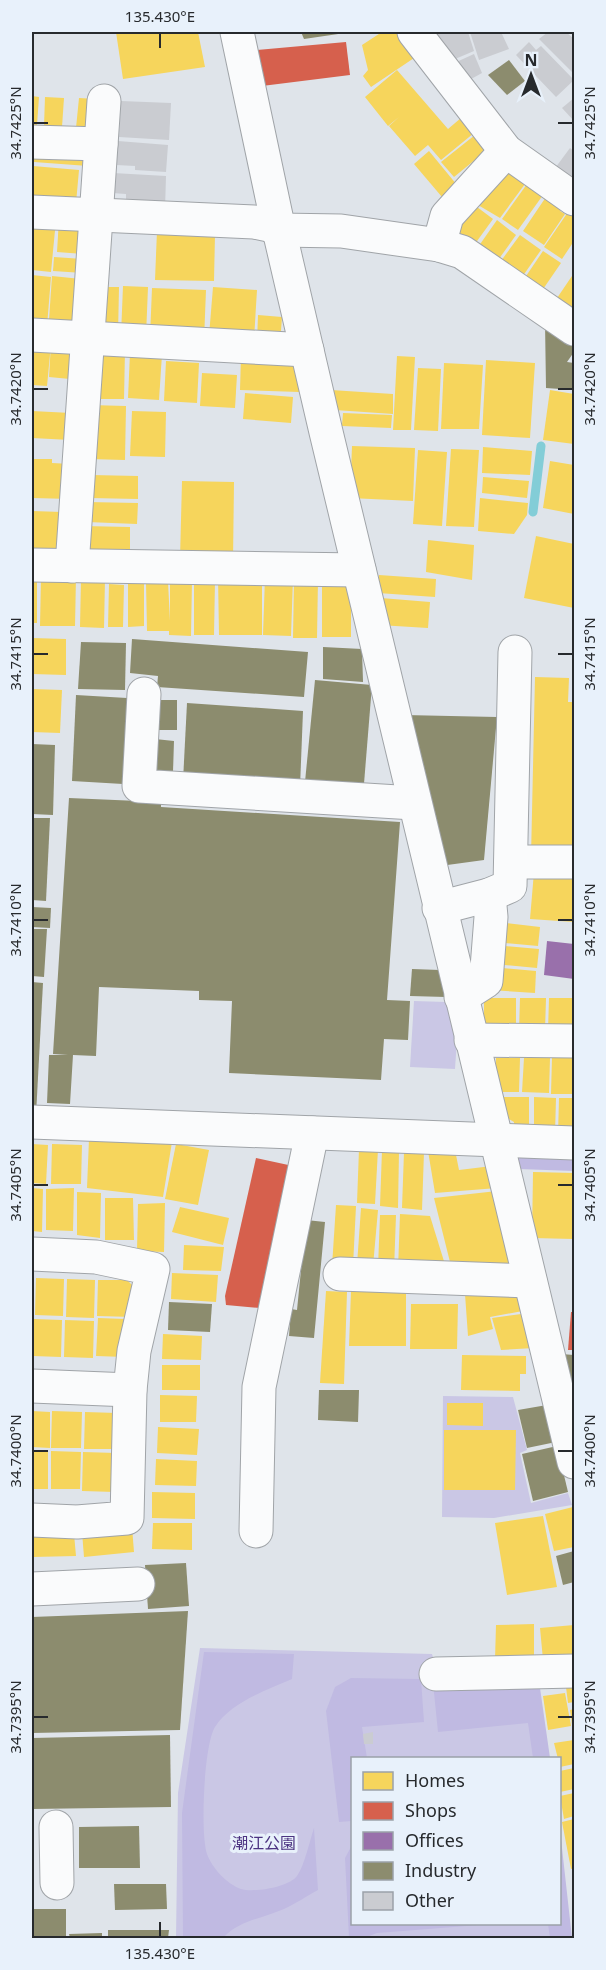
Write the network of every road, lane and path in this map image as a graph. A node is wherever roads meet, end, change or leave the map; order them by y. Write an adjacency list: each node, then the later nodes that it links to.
1 (237, 32): 10 (street)
2 (414, 32): 6 (street)
3 (104, 101): 5 (street)
4 (32, 142): 5 (street)
5 (101, 144): 9 (street)
6 (506, 151): 7 (street); 11 (street)
7 (574, 199)
8 (32, 212): 9 (street)
9 (96, 213): 10 (street); 14 (street)
10 (279, 230): 11 (street); 15 (street)
11 (439, 245): 12 (street)
12 (574, 329)
13 (32, 335): 14 (street)
14 (87, 340): 15 (street); 17 (street)
15 (307, 350): 18 (street)
16 (32, 565): 17 (street)
17 (72, 566): 18 (street)
18 (359, 570): 21 (street)
19 (515, 652): 22 (street)
20 (144, 694): 21 (street)
21 (414, 803): 25 (street)
22 (511, 862): 23 (street); 24 (street)
23 (574, 862)
24 (489, 895): 25 (street); 26 (street)
25 (439, 908): 26 (street)
26 (460, 997): 27 (street)
27 (471, 1040): 28 (street); 31 (street)
28 (574, 1041)
29 (32, 1122): 30 (street)
30 (312, 1133): 31 (street); 41 (street)
31 (496, 1140): 32 (street); 35 (street)
32 (574, 1143)
33 (32, 1254): 37 (street)
34 (340, 1274): 35 (street)
35 (530, 1281): 38 (street)
36 (32, 1386): 37 (street)
37 (130, 1390): 40 (street)
38 (569, 1419): 39 (street)
39 (574, 1462)
40 (32, 1520)
41 (256, 1531)
42 (138, 1584): 43 (street)
43 (32, 1589)
44 (574, 1671): 45 (street)
45 (436, 1674)
46 (56, 1827): 47 (street)
47 (50, 1883)

